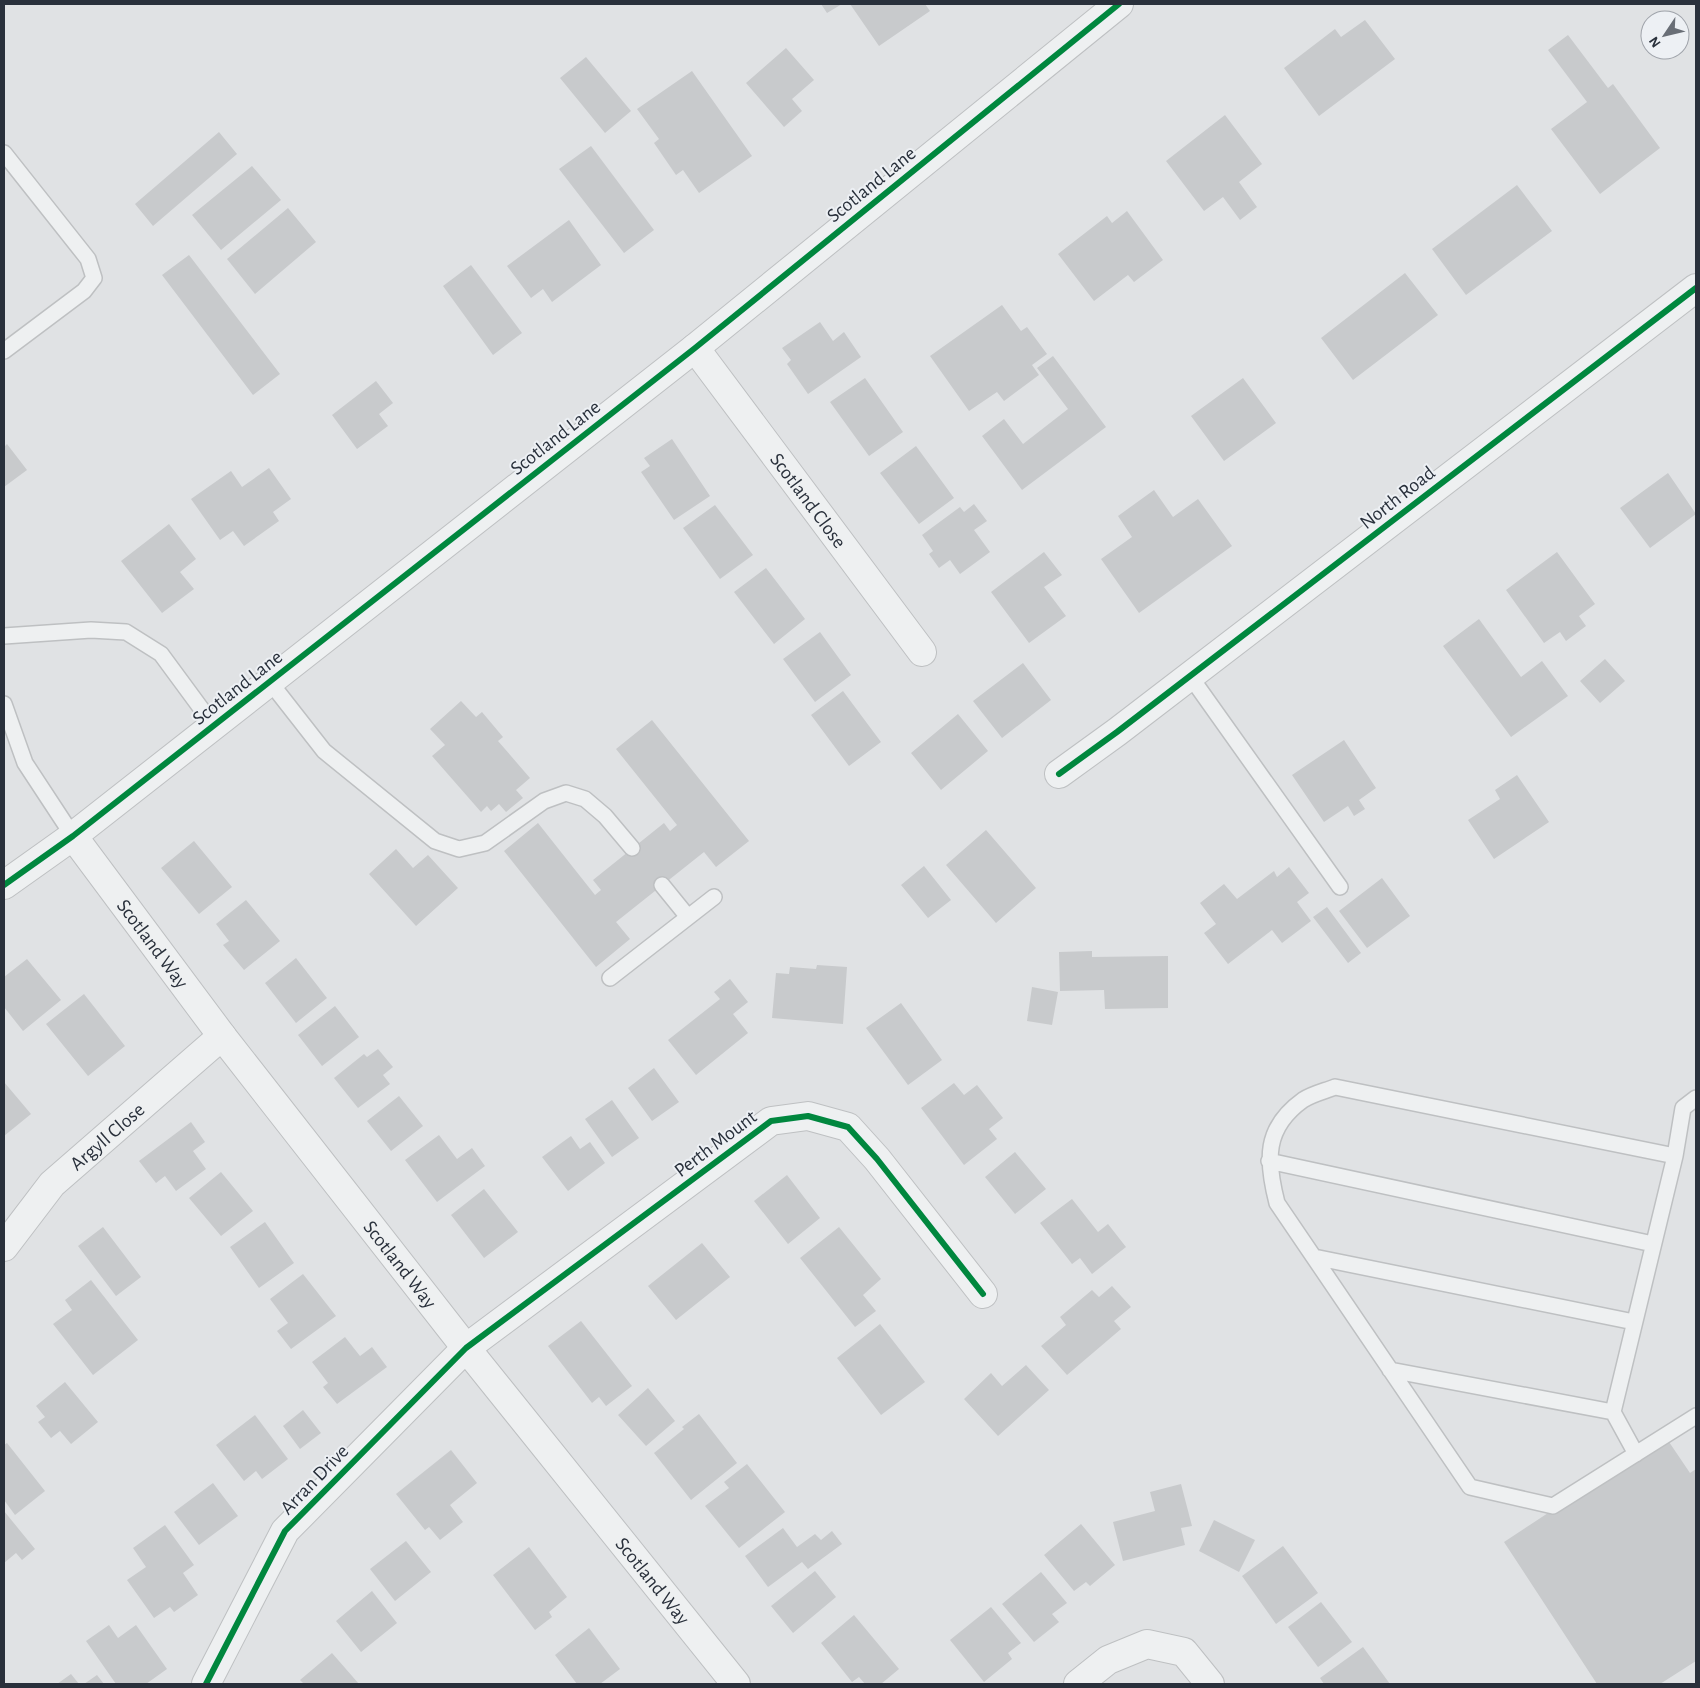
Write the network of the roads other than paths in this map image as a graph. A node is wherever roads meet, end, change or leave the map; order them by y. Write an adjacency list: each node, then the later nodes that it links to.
1 (1119, 4): 4 (street, Scotland Lane)
2 (4, 153): 5 (lane)
3 (1696, 288): 8 (street, North Road)
4 (695, 348): 7 (street, Scotland Close); 9 (street, Scotland Lane)
5 (4, 351)
6 (4, 636): 11 (lane)
7 (922, 652)
8 (1190, 676): 12 (street, North Road); 17 (lane)
9 (270, 682): 11 (street, Scotland Lane); 14 (lane)
10 (4, 704): 13 (lane)
11 (214, 726): 13 (street, Scotland Lane)
12 (1059, 774)
13 (73, 836): 15 (street, Scotland Lane); 21 (street, Scotland Way)
14 (632, 848)
15 (4, 885)
16 (662, 885): 19 (lane)
17 (1340, 887)
18 (714, 897): 19 (lane)
19 (688, 918): 20 (lane)
20 (610, 978)
21 (222, 1036): 26 (street, Argyll Close); 30 (street, Scotland Way)
22 (1696, 1098): 23 (lane)
23 (1675, 1156): 24 (lane); 25 (lane)
24 (1269, 1161): 25 (lane); 27 (lane)
25 (1653, 1244): 29 (lane)
26 (4, 1247)
27 (1314, 1257): 29 (lane); 31 (lane)
28 (983, 1294): 30 (street, Perth Mount)
29 (1634, 1322): 32 (lane)
30 (466, 1348): 35 (street, Arran Drive); 36 (street, Scotland Way)
31 (1390, 1370): 32 (lane); 34 (lane)
32 (1613, 1412): 34 (lane)
33 (1696, 1416): 34 (lane)
34 (1636, 1454)
35 (206, 1684)
36 (736, 1684)
37 (1078, 1684): 38 (street)
38 (1210, 1684)

